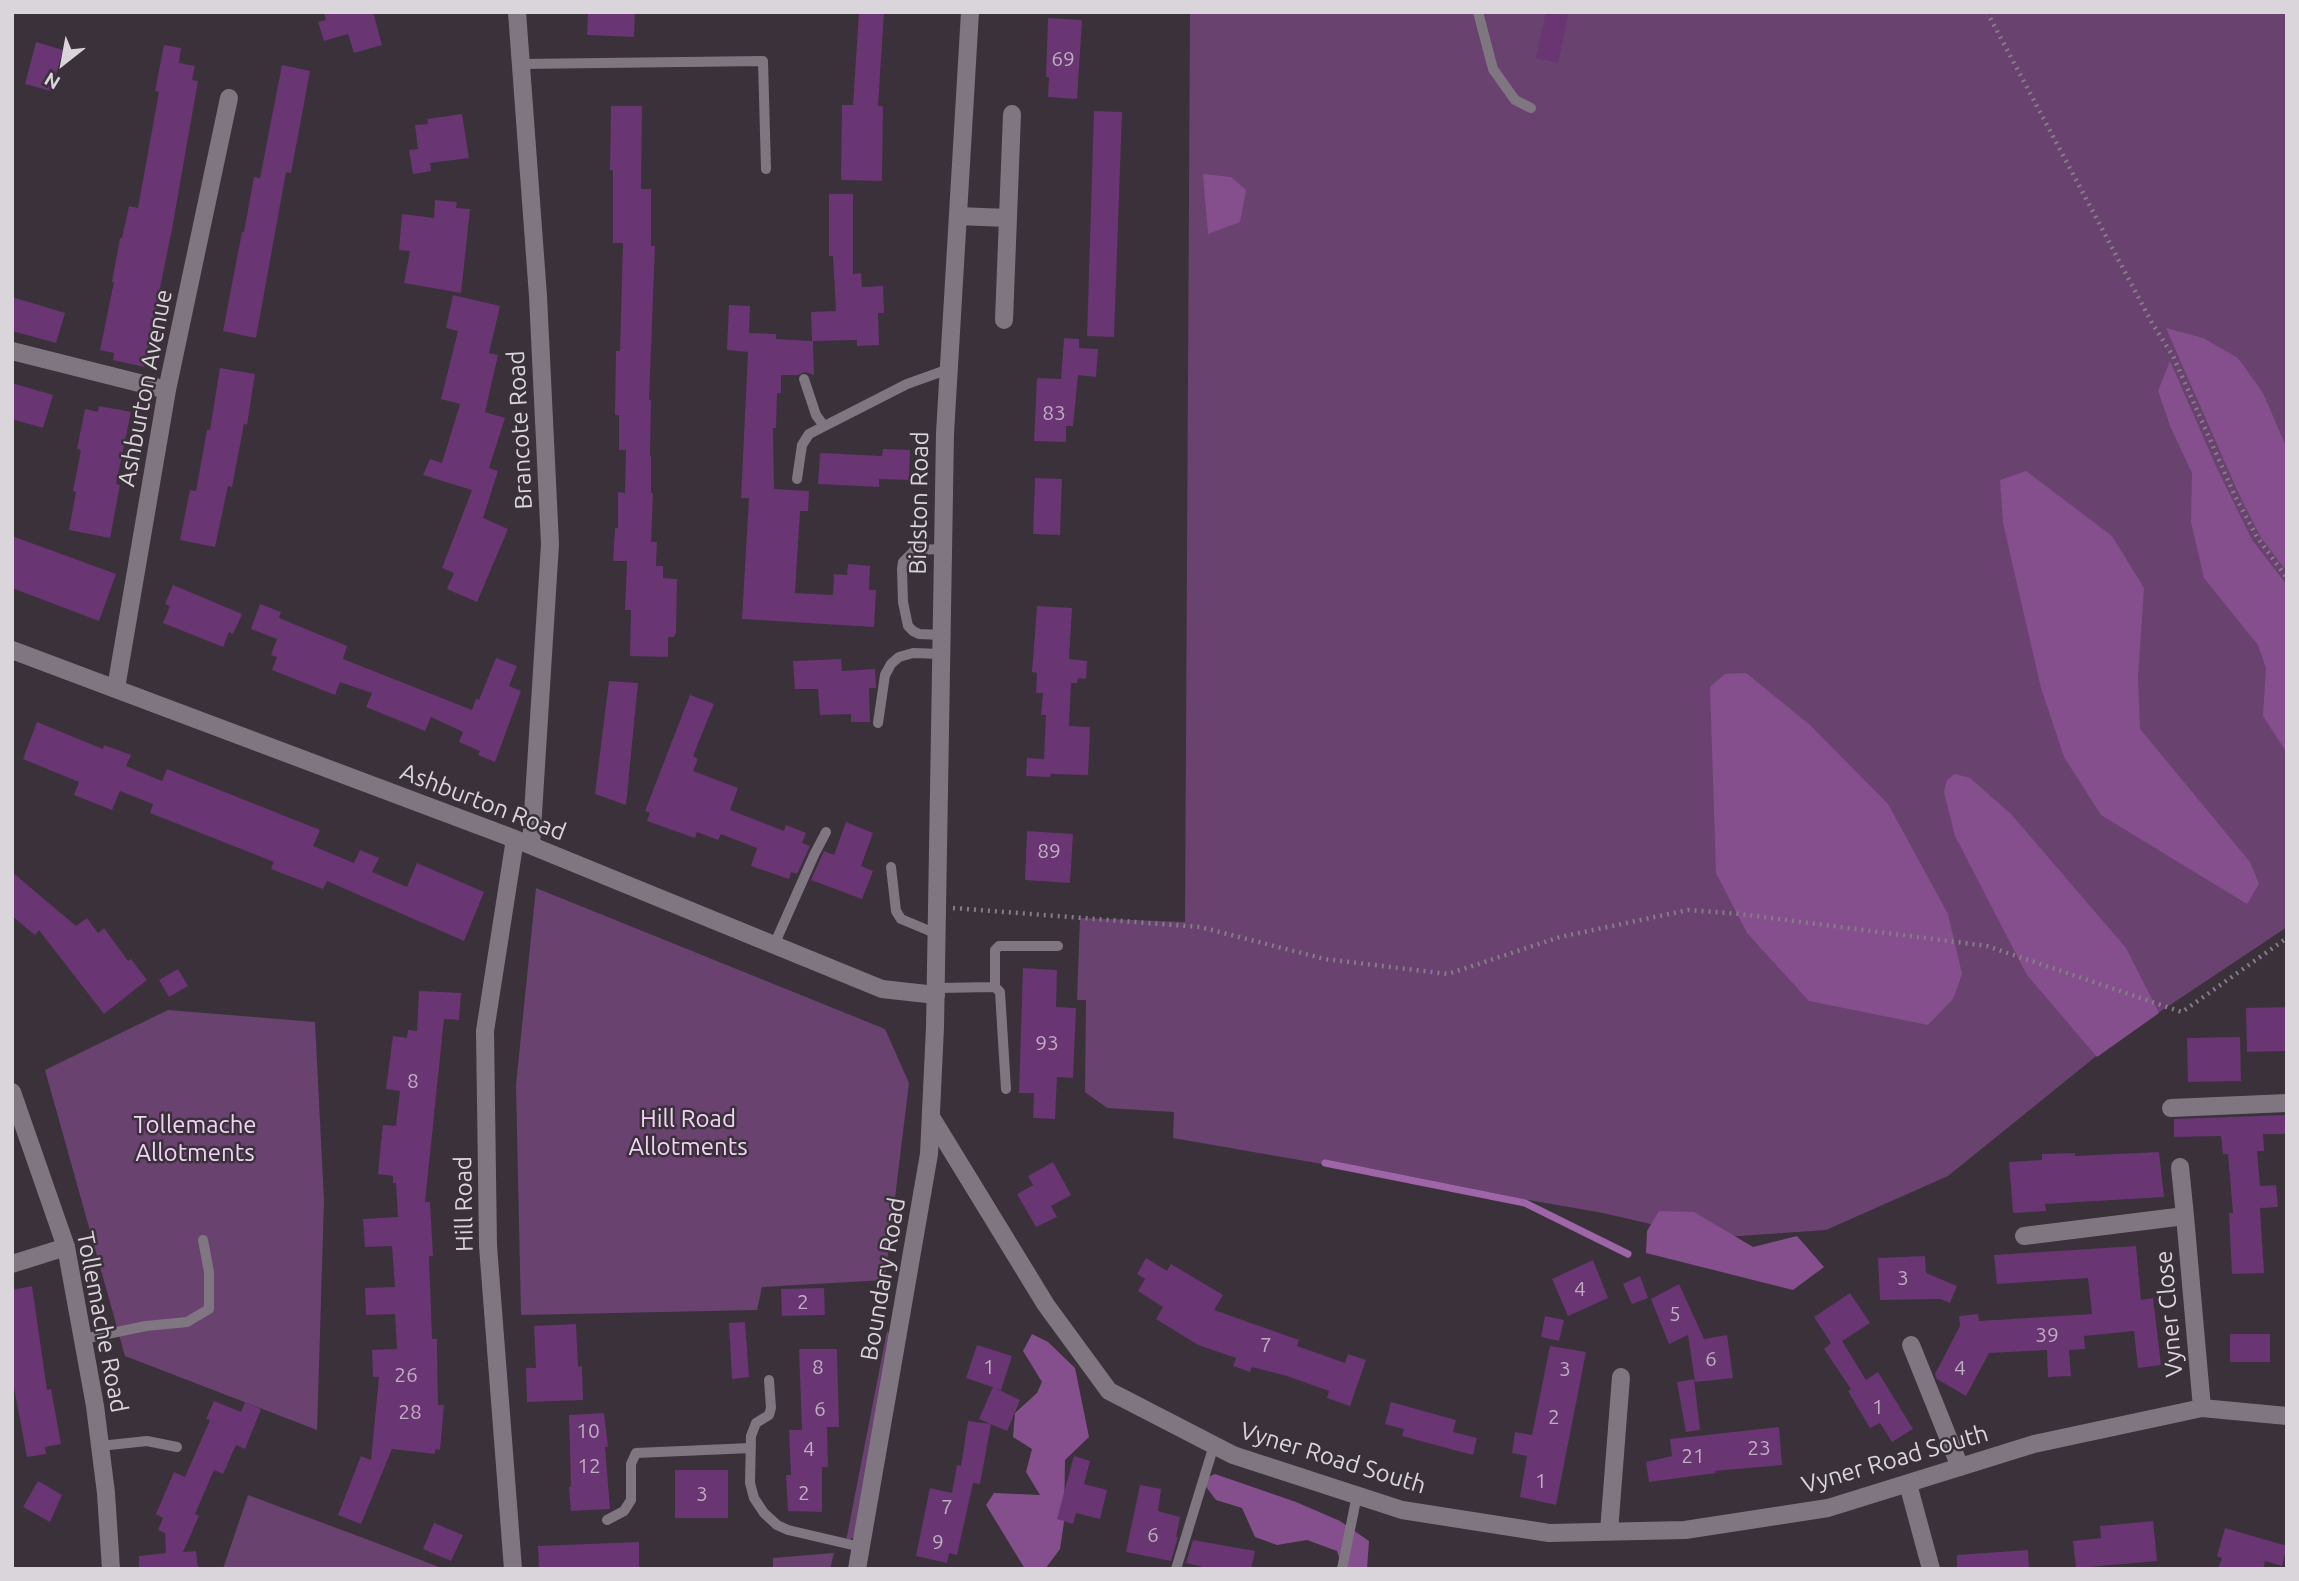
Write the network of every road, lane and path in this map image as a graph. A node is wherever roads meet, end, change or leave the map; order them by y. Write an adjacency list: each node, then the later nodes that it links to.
1 (517, 12): 5 (street, Brancote Road)
2 (970, 12): 10 (street, Bidston Road)
3 (1478, 12): 7 (lane)
4 (1986, 12): 20 (path)
5 (521, 64): 9 (lane); 27 (street, Brancote Road)
6 (229, 98): 16 (street, Ashburton Avenue)
7 (1531, 108)
8 (1012, 114): 11 (street)
9 (766, 169)
10 (958, 216): 11 (street); 14 (street, Bidston Road)
11 (1008, 218): 12 (street)
12 (1004, 320)
13 (12, 351): 16 (street)
14 (948, 369): 17 (lane); 19 (street, Bidston Road)
15 (804, 379): 17 (lane)
16 (167, 390): 24 (street, Ashburton Avenue)
17 (824, 426): 18 (lane)
18 (797, 479)
19 (943, 549): 21 (street, Bidston Road); 21 (lane)
20 (2287, 578)
21 (942, 635): 23 (street, Bidston Road)
22 (12, 650): 24 (street, Ashburton Road)
23 (941, 654): 25 (lane); 29 (street, Bidston Road)
24 (116, 688): 27 (street, Ashburton Road)
25 (878, 723)
26 (826, 832): 32 (lane)
27 (523, 842): 32 (street, Ashburton Road); 64 (street, Hill Road)
28 (891, 867): 30 (lane)
29 (937, 907): 30 (street, Bidston Road); 31 (path)
30 (937, 934): 35 (street, Bidston Road)
31 (2287, 938)
32 (774, 945): 35 (street, Ashburton Road)
33 (1058, 946): 34 (lane)
34 (995, 987): 35 (lane); 36 (lane)
35 (936, 991): 40 (street, Boundary Road)
36 (1006, 1088)
37 (12, 1093): 45 (street, Tollemache Road)
38 (2287, 1103): 39 (street)
39 (2171, 1108)
40 (931, 1117): 53 (street, Vyner Road South); 62 (street, Boundary Road)
41 (2180, 1167): 42 (street, Vyner Close)
42 (2185, 1216): 43 (street, Vyner Close); 51 (street, Vyner Close)
43 (2024, 1236)
44 (203, 1240): 47 (lane)
45 (66, 1247): 46 (street); 47 (street, Tollemache Road)
46 (12, 1264)
47 (83, 1339): 54 (street, Tollemache Road)
48 (1911, 1345): 57 (street)
49 (1621, 1377): 61 (street)
50 (769, 1380): 56 (lane)
51 (2202, 1408): 52 (street, Vyner Road South); 57 (street, Vyner Road South)
52 (2287, 1416)
53 (1214, 1445): 59 (street, Vyner Road South); 66 (lane)
54 (100, 1446): 55 (lane); 63 (street, Tollemache Road)
55 (177, 1447)
56 (751, 1448): 60 (lane); 62 (lane)
57 (1960, 1467): 58 (street, Vyner Road South)
58 (1908, 1484): 61 (street, Vyner Road South); 68 (street)
59 (1357, 1495): 61 (street, Vyner Road South); 67 (lane)
60 (607, 1520)
61 (1609, 1531)
62 (861, 1548): 65 (street, Boundary Road)
63 (111, 1569)
64 (513, 1569)
65 (857, 1569)
66 (1175, 1569)
67 (1342, 1569)
68 (1931, 1569)

